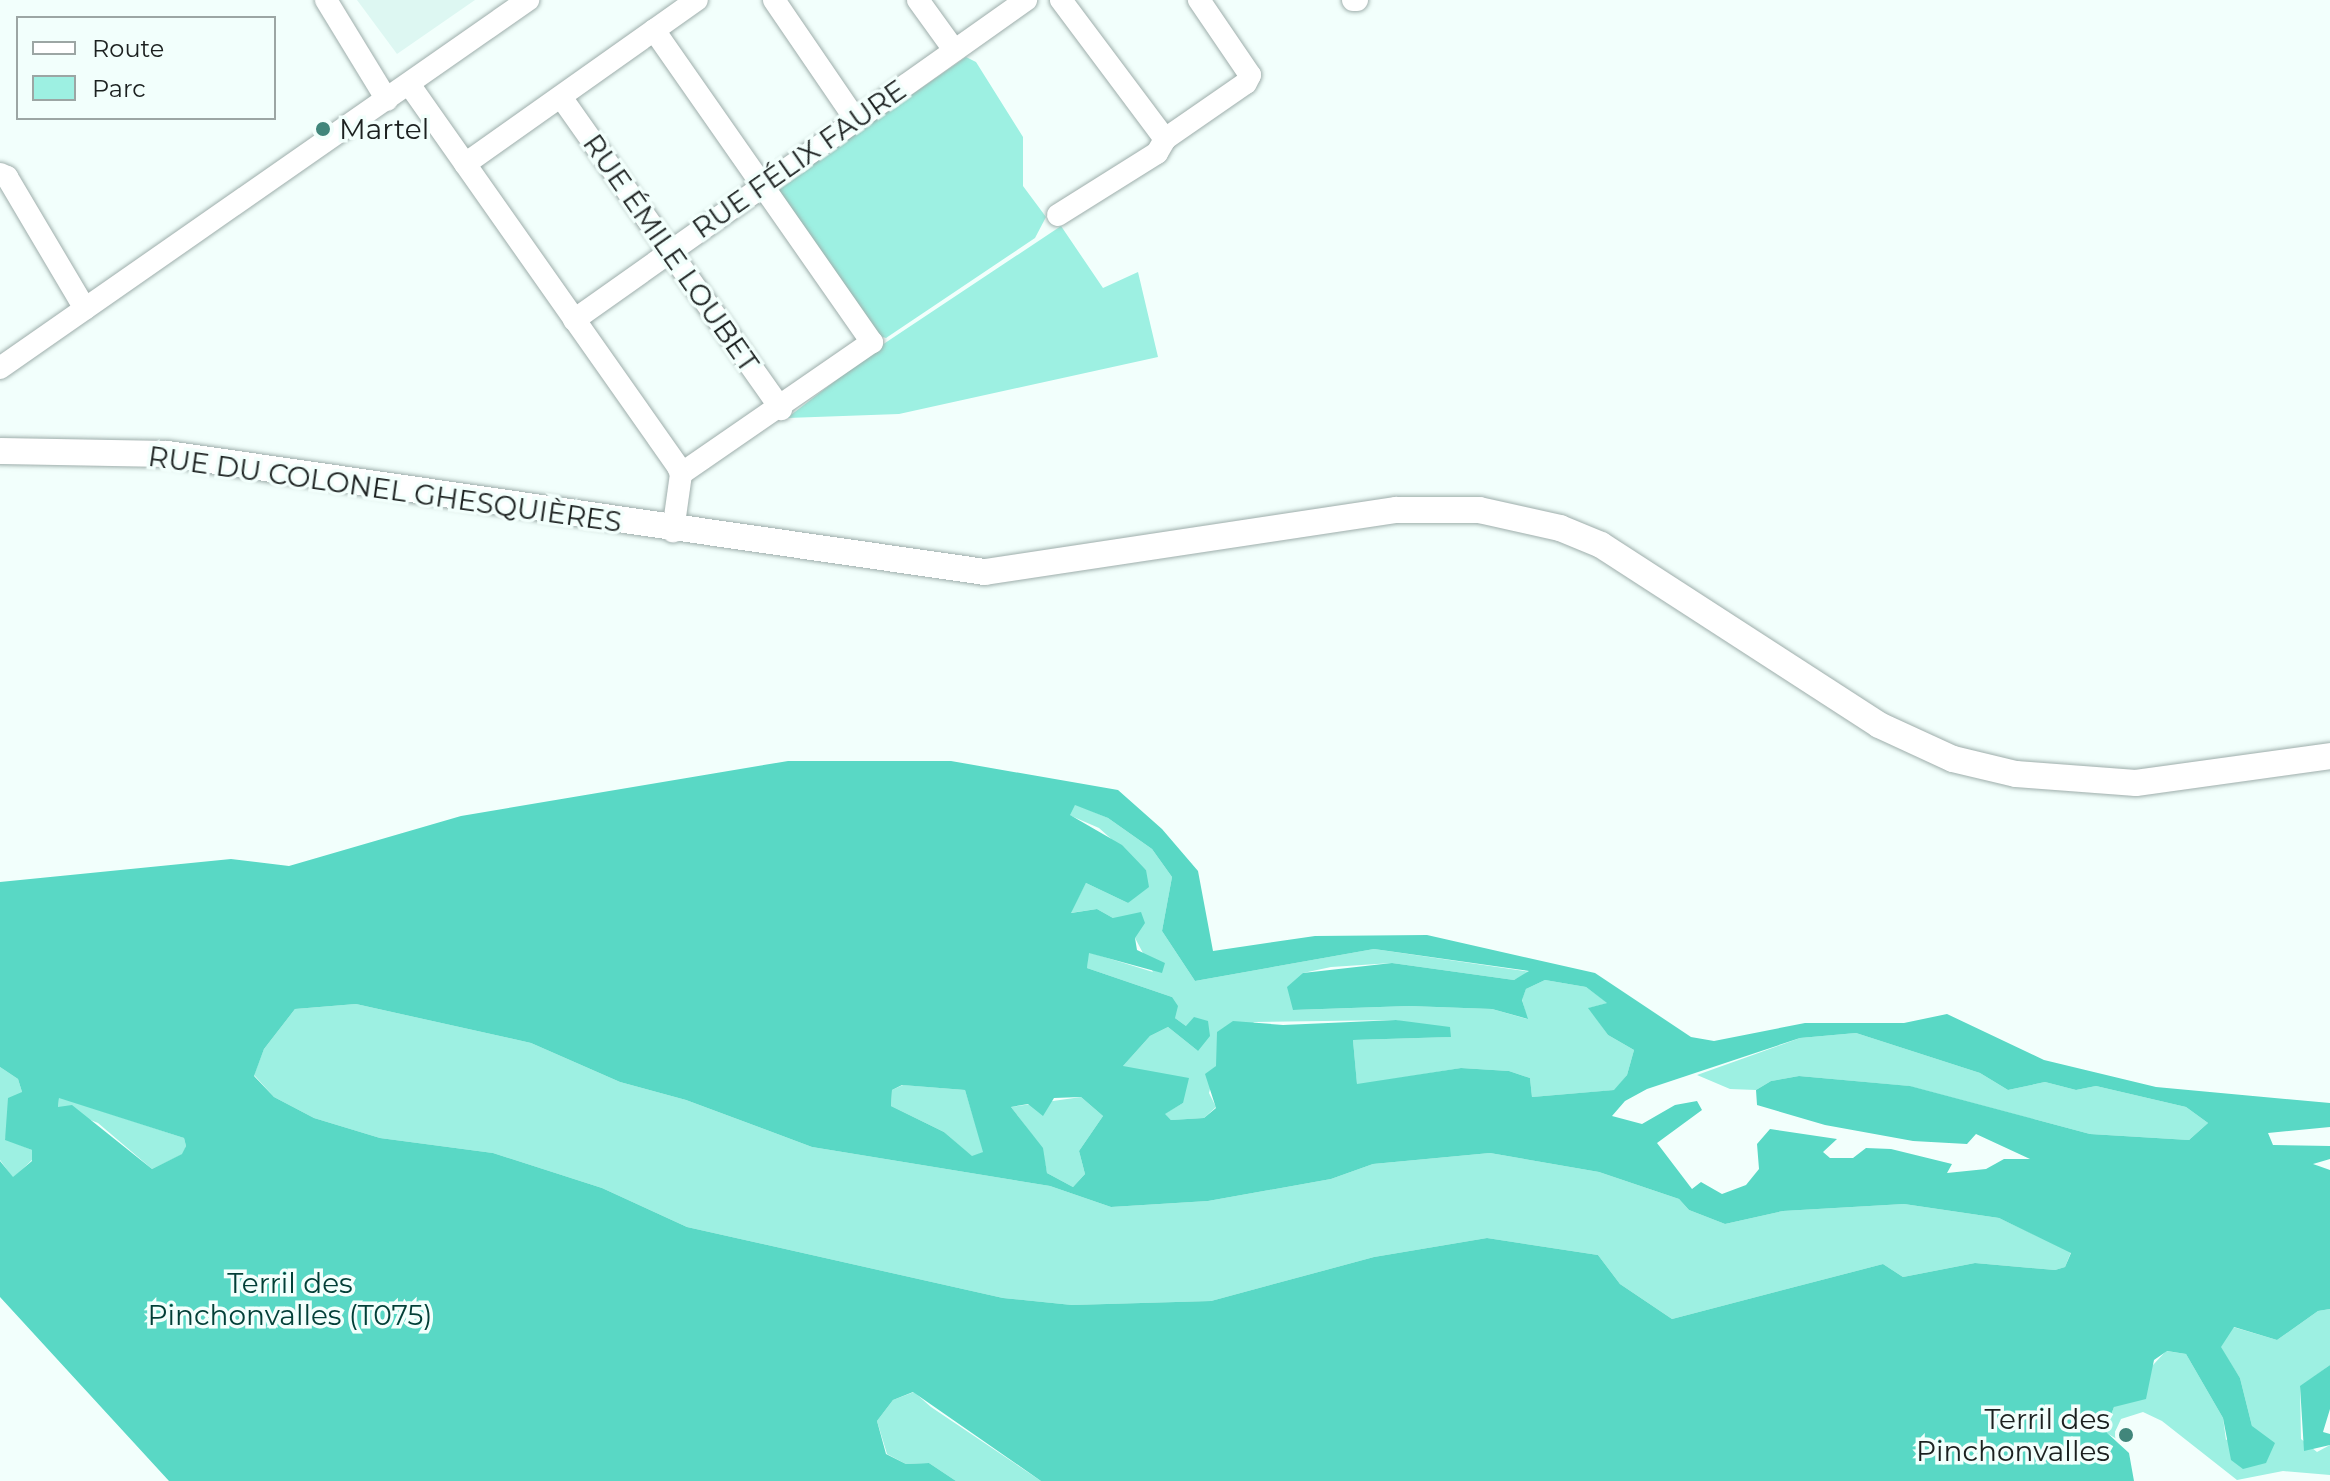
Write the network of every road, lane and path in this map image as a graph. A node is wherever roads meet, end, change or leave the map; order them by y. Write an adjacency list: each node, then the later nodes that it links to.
1 (326, 0): 13 (street)
2 (528, 0): 11 (street)
3 (697, 0): 9 (street)
4 (774, 0): 14 (street)
5 (918, 0): 10 (street)
6 (1026, 0): 10 (street, RUE FÉLIX FAURE)
7 (1061, 0): 15 (street)
8 (1199, 0): 15 (street)
9 (654, 30): 12 (street); 18 (street)
10 (954, 50): 14 (street, RUE FÉLIX FAURE)
11 (409, 84): 13 (street); 16 (street)
12 (561, 97): 16 (street); 20 (street, RUE ÉMILE LOUBET)
13 (387, 100): 21 (street)
14 (856, 120): 18 (street, RUE FÉLIX FAURE)
15 (1165, 139): 19 (street)
16 (465, 164): 22 (street)
17 (4, 176): 21 (street)
18 (763, 185): 20 (street, RUE FÉLIX FAURE); 24 (street)
19 (1058, 215)
20 (668, 250): 22 (street, RUE FÉLIX FAURE); 24 (street, RUE ÉMILE LOUBET)
21 (85, 309): 23 (street)
22 (574, 320): 26 (street)
23 (0, 368)
24 (781, 409): 26 (street)
25 (0, 451): 27 (main road, RUE DU COLONEL GHESQUIÈRES)
26 (681, 474): 27 (street)
27 (673, 531): 28 (main road, RUE DU COLONEL GHESQUIÈRES)
28 (2330, 756)

